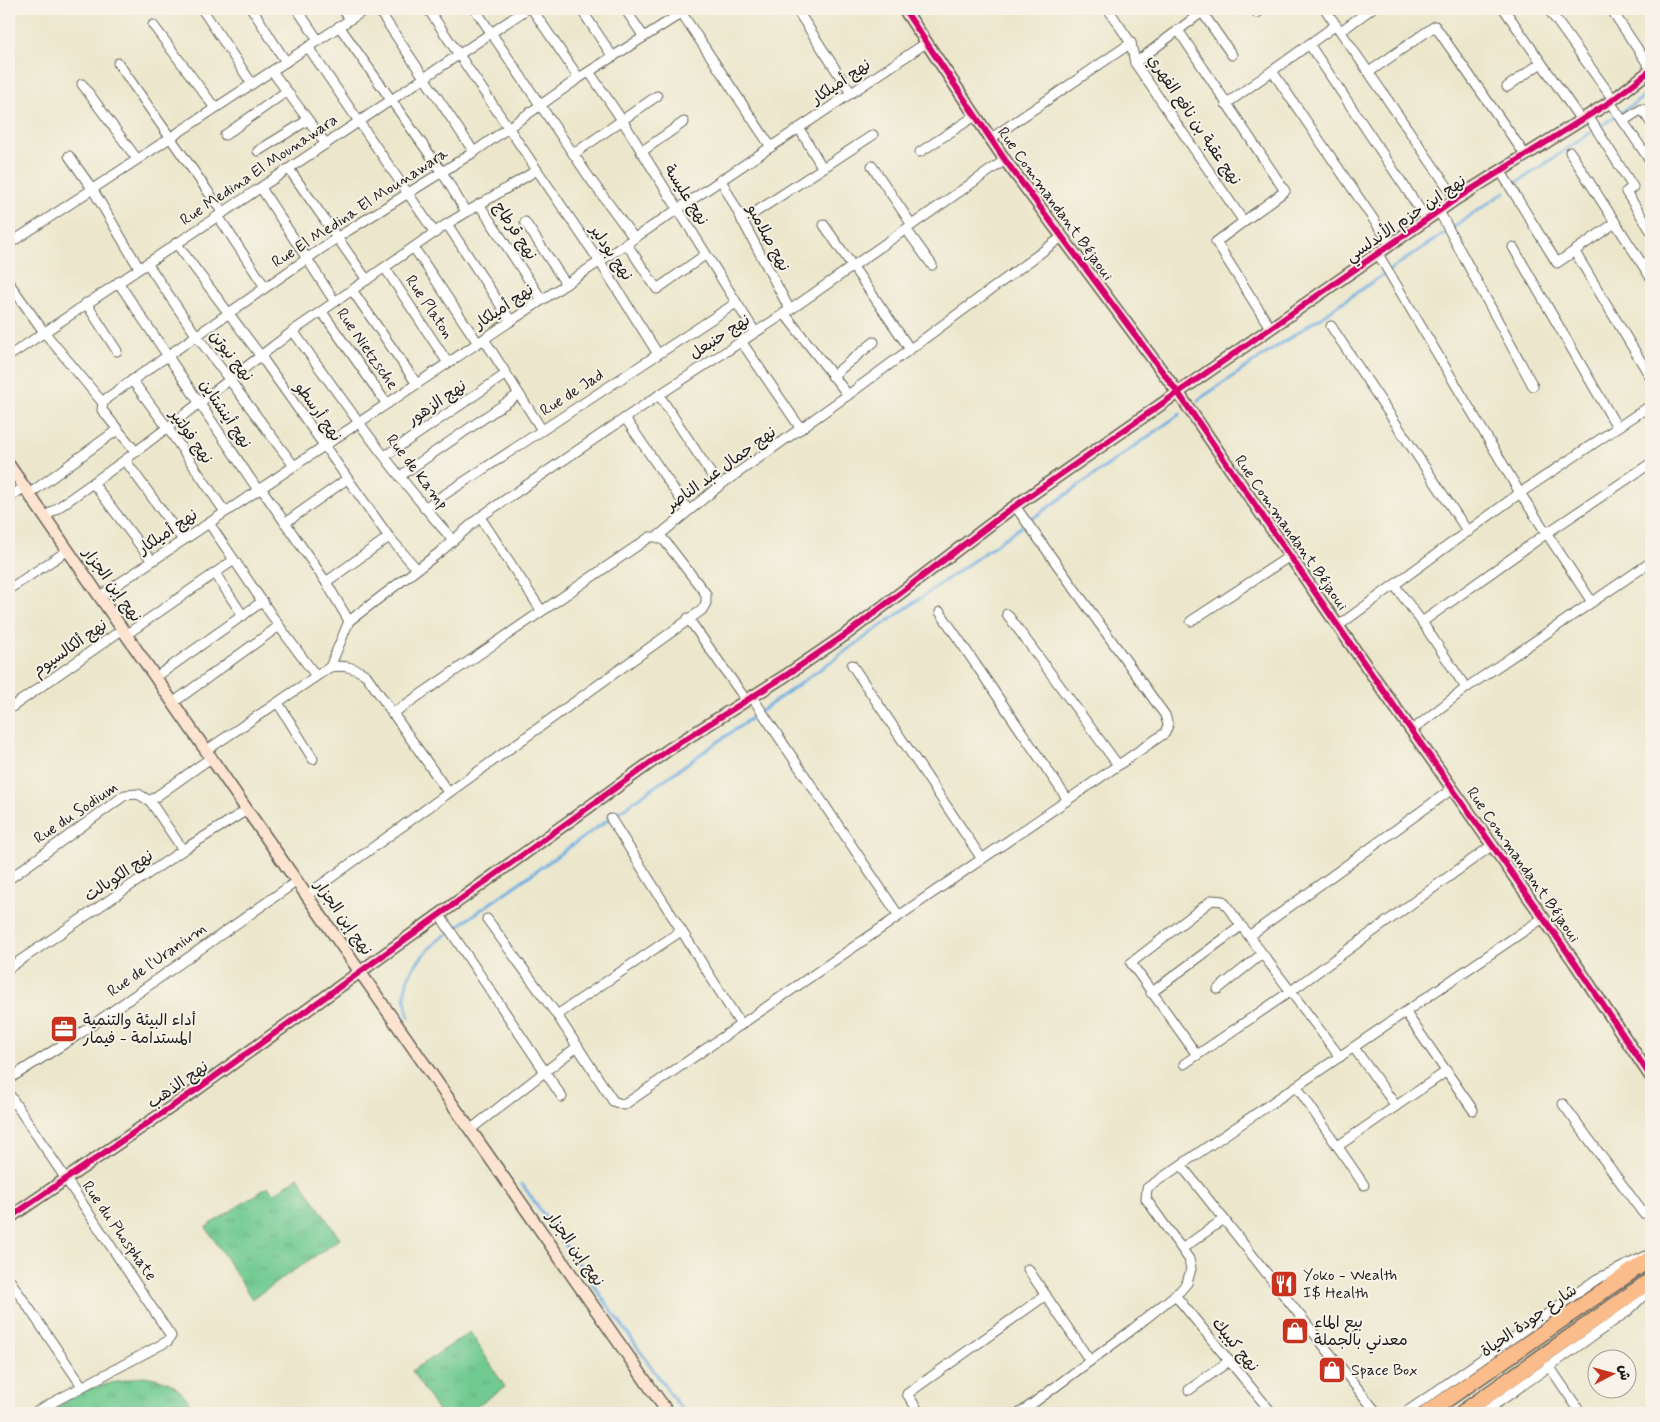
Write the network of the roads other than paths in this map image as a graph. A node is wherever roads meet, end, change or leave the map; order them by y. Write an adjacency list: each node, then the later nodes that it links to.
1 (202, 9): 49 (street)
2 (252, 9): 37 (street)
3 (297, 9): 29 (street)
4 (343, 9): 22 (street)
5 (366, 9): 22 (street)
6 (378, 9): 47 (street)
7 (428, 9): 35 (street, نهج بودلير)
8 (475, 9): 27 (street)
9 (526, 9): 27 (street, Rue Medina El Mounawara); 46 (street)
10 (582, 9): 36 (street)
11 (624, 9): 28 (street)
12 (904, 9): 31 (street, Rue Commandant Béjaoui)
13 (1108, 9): 30 (street, نهج عقبة بن نافع الفهري)
14 (1325, 9): 25 (street)
15 (1371, 9): 25 (street)
16 (1504, 9): 40 (street)
17 (1552, 9): 58 (street)
18 (1611, 9): 41 (street)
19 (683, 10): 28 (street, Rue El Medina El Mounawara); 73 (street)
20 (1204, 10): 26 (street); 34 (street)
21 (799, 13): 52 (street)
22 (350, 19): 24 (street)
23 (153, 25): 57 (street)
24 (339, 26): 29 (street); 54 (street)
25 (1338, 28): 32 (street); 44 (street)
26 (1178, 30): 39 (street); 56 (street)
27 (492, 32): 35 (street, Rue Medina El Mounawara); 55 (street)
28 (644, 37): 36 (street, Rue El Medina El Mounawara)
29 (318, 40): 33 (street)
30 (1131, 42): 39 (street, نهج عقبة بن نافع الفهري); 71 (street)
31 (926, 43): 52 (street, نهج أميلكار); 59 (street, Rue Commandant Béjaoui)
32 (1309, 44): 43 (street); 101 (street)
33 (308, 47): 37 (street); 63 (street)
34 (1232, 55)
35 (459, 56): 47 (street, Rue Medina El Mounawara); 66 (street, نهج بودلير)
36 (613, 57): 45 (street, Rue El Medina El Mounawara)
37 (286, 62): 42 (street)
38 (118, 63): 69 (street)
39 (1135, 63): 104 (street, نهج عقبة بن نافع الفهري)
40 (1541, 64): 50 (street); 60 (street)
41 (1651, 69): 58 (street, نهج ابن حزم الأندلسي)
42 (272, 71): 49 (street); 51 (street)
43 (1272, 71): 56 (street); 116 (street)
44 (1369, 72): 81 (street); 95 (street)
45 (590, 73): 46 (street, Rue El Medina El Mounawara); 62 (street, نهج عليسة)
46 (579, 78): 55 (street, Rue El Medina El Mounawara)
47 (424, 79): 54 (street, Rue Medina El Mounawara); 75 (street)
48 (82, 84): 82 (street)
49 (252, 84): 57 (street)
50 (1507, 87)
51 (287, 91): 61 (street); 70 (street)
52 (851, 93): 67 (street, نهج أميلكار)
53 (657, 96): 62 (street)
54 (393, 101): 63 (street, Rue Medina El Mounawara); 89 (street)
55 (542, 104): 66 (street, Rue El Medina El Mounawara); 79 (street)
56 (1226, 104): 104 (street)
57 (215, 108): 69 (street)
58 (1617, 110): 60 (street, نهج ابن حزم الأندلسي); 65 (street); 84 (street)
59 (975, 116): 71 (street, Rue Commandant Béjaoui); 77 (street)
60 (1585, 118): 81 (street, نهج ابن حزم الأندلسي); 109 (street)
61 (308, 120): 72 (street); 74 (street)
62 (622, 120): 76 (street, نهج عليسة); 79 (street)
63 (360, 121): 72 (street, Rue Medina El Mounawara); 94 (street)
64 (684, 122): 76 (street)
65 (1651, 123)
66 (508, 127): 75 (street, Rue El Medina El Mounawara); 88 (street, نهج بودلير)
67 (799, 128): 73 (street, نهج أميلكار); 86 (street)
68 (873, 135): 86 (street)
69 (171, 136): 82 (street); 100 (street)
70 (225, 136)
71 (990, 139): 83 (street, Rue Commandant Béjaoui)
72 (326, 144): 87 (street, Rue Medina El Mounawara)
73 (771, 147): 91 (street, نهج أميلكار)
74 (258, 151)
75 (474, 152): 89 (street, Rue El Medina El Mounawara)
76 (641, 152): 97 (street, نهج عليسة)
77 (920, 152)
78 (1570, 152): 105 (street)
79 (575, 153): 113 (street)
80 (69, 156): 93 (street, نهج نيوتن)
81 (1526, 156): 90 (street, نهج ابن حزم الأندلسي)
82 (137, 159): 93 (street)
83 (1005, 160): 108 (street, نهج حنبعل); 112 (street, Rue Commandant Béjaoui)
84 (1651, 162)
85 (872, 166): 108 (street)
86 (822, 167): 102 (street)
87 (289, 169): 92 (street, Rue Medina El Mounawara); 111 (street)
88 (537, 170): 96 (street); 123 (street, نهج بودلير)
89 (442, 172): 94 (street, Rue El Medina El Mounawara); 98 (street)
90 (1501, 172): 95 (street, نهج ابن حزم الأندلسي); 119 (street)
91 (721, 180): 97 (street, نهج أميلكار); 102 (street, نهج صلامبو)
92 (261, 188): 100 (street, Rue Medina El Mounawara); 122 (street)
93 (92, 190): 115 (street); 124 (street, نهج نيوتن)
94 (407, 193): 110 (street); 111 (street, Rue El Medina El Mounawara)
95 (1456, 199): 99 (street, نهج ابن حزم الأندلسي)
96 (479, 204): 98 (street); 135 (street, نهج قرطاج)
97 (678, 209): 113 (street, نهج أميلكار); 121 (street, نهج عليسة)
98 (466, 212): 106 (street)
99 (1440, 213): 101 (street, نهج ابن حزم الأندلسي); 165 (street)
100 (220, 214): 114 (street, Rue Medina El Mounawara); 133 (street)
101 (1427, 220): 116 (street, نهج ابن حزم الأندلسي)
102 (742, 221): 140 (street, نهج صلامبو)
103 (525, 222): 132 (street)
104 (1244, 222): 144 (street)
105 (1615, 223): 119 (street); 128 (street)
106 (447, 224): 110 (street); 142 (street)
107 (824, 225): 126 (street)
108 (909, 227): 125 (street); 126 (street, نهج حنبعل)
109 (1651, 231)
110 (435, 233): 118 (street)
111 (338, 237): 122 (street, Rue El Medina El Mounawara); 129 (street)
112 (1062, 237): 152 (street, نهج جمال عبد الناصر); 167 (street, Rue Commandant Béjaoui)
113 (630, 241): 121 (street); 123 (street, نهج أميلكار)
114 (176, 243): 124 (street, Rue Medina El Mounawara); 141 (street, نهج أرسطو)
115 (9, 244)
116 (1391, 245): 120 (street, نهج ابن حزم الأندلسي)
117 (1513, 247): 176 (street)
118 (414, 248): 127 (street); 149 (street)
119 (1575, 252): 162 (street)
120 (1378, 254): 144 (street, نهج ابن حزم الأندلسي); 194 (street)
121 (705, 255): 138 (street, نهج عليسة)
122 (308, 258): 133 (street, Rue El Medina El Mounawara); 136 (street)
123 (600, 262): 132 (street, نهج أميلكار); 154 (street, نهج بودلير)
124 (143, 265): 130 (street, Rue Medina El Mounawara); 148 (street, نهج نيوتن)
125 (932, 265)
126 (852, 267): 140 (street, نهج حنبعل); 152 (street)
127 (385, 268): 129 (street); 158 (street, Rue Platon)
128 (1651, 278)
129 (366, 280): 134 (street)
130 (118, 282): 137 (street, Rue Medina El Mounawara); 155 (street, نهج أينشتاين)
131 (9, 283): 146 (street)
132 (566, 284): 135 (street, نهج أميلكار)
133 (265, 287): 141 (street, Rue El Medina El Mounawara)
134 (352, 290): 136 (street); 164 (street)
135 (542, 300): 142 (street, نهج أميلكار)
136 (336, 302): 139 (street)
137 (86, 303): 146 (street, Rue Medina El Mounawara); 153 (street)
138 (736, 303): 147 (street, نهج عليسة); 154 (street, Rue de Jad)
139 (322, 312): 145 (street); 172 (street, Rue Nietzsche)
140 (787, 312): 147 (street, نهج حنبعل); 160 (street, نهج صلامبو)
141 (227, 313): 148 (street, Rue El Medina El Mounawara); 156 (street, نهج أرسطو)
142 (511, 321): 149 (street, نهج أميلكار)
143 (1331, 326): 204 (street)
144 (1271, 329): 167 (street, نهج ابن حزم الأندلسي)
145 (293, 331): 156 (street); 175 (street, Rue de Kamp)
146 (44, 332): 157 (street, Rue Medina El Mounawara); 171 (street)
147 (755, 332): 150 (street, نهج حنبعل)
148 (196, 335): 155 (street, Rue El Medina El Mounawara); 161 (street, نهج نيوتن)
149 (481, 341): 158 (street, نهج أميلكار); 159 (street)
150 (741, 341): 168 (street, نهج حنبعل); 178 (street)
151 (874, 342): 160 (street)
152 (910, 349): 169 (street, نهج جمال عبد الناصر)
153 (117, 351)
154 (658, 354): 180 (street, Rue de Jad)
155 (167, 355): 163 (street, Rue El Medina El Mounawara); 170 (street, نهج أينشتاين)
156 (260, 355): 161 (street); 181 (street, نهج أرسطو)
157 (9, 356)
158 (448, 363): 164 (street, نهج أميلكار)
159 (506, 374): 166 (street); 183 (street, نهج الزهور)
160 (832, 376): 169 (street, نهج صلامبو)
161 (230, 378): 170 (street); 187 (street, نهج نيوتن)
162 (1651, 378)
163 (132, 380): 171 (street, Rue El Medina El Mounawara); 177 (street, نهج فولتير)
164 (417, 384): 172 (street, نهج أميلكار)
165 (1533, 386)
166 (519, 394): 180 (street); 188 (street)
167 (1179, 394): 196 (street, نهج ابن حزم الأندلسي); 211 (street, Rue Commandant Béjaoui)
168 (658, 395): 174 (street, نهج حنبعل); 191 (street)
169 (848, 395): 178 (street, نهج جمال عبد الناصر)
170 (199, 402): 177 (street); 192 (street, نهج أينشتاين)
171 (103, 403): 179 (street)
172 (387, 404): 175 (street, نهج أميلكار)
173 (1651, 405): 176 (street)
174 (625, 418): 198 (street); 201 (street, نهج حنبعل)
175 (359, 422): 181 (street, نهج أميلكار); 183 (street, Rue de Kamp)
176 (1617, 426): 194 (street)
177 (167, 427): 182 (street); 199 (street, نهج فولتير)
178 (801, 429): 191 (street, نهج جمال عبد الناصر)
179 (117, 430): 182 (street); 193 (street)
180 (542, 430): 197 (street, Rue de Jad)
181 (324, 446): 187 (street, نهج أميلكار); 189 (street, نهج أرسطو)
182 (136, 452): 184 (street)
183 (385, 456): 188 (street, Rue de Kamp)
184 (125, 460): 190 (street); 209 (street)
185 (1651, 463): 205 (street)
186 (9, 465): 193 (street, نهج إبن الجزار)
187 (294, 466): 192 (street, نهج أميلكار)
188 (400, 476): 197 (street, Rue de Kamp)
189 (348, 479): 203 (street); 206 (street, نهج أرسطو)
190 (92, 483): 200 (street); 213 (street)
191 (719, 486): 198 (street, نهج جمال عبد الناصر)
192 (259, 489): 199 (street, نهج أميلكار); 203 (street, نهج أينشتاين)
193 (26, 491): 195 (street); 200 (street, نهج إبن الجزار)
194 (1520, 493): 204 (street); 205 (street)
195 (9, 498)
196 (1015, 506): 239 (street, نهج ابن حزم الأندلسي); 247 (street)
197 (424, 508): 208 (street, Rue de Kamp)
198 (688, 510): 207 (street, نهج جمال عبد الناصر)
199 (225, 512): 202 (street, نهج أميلكار)
200 (45, 517): 210 (street, نهج إبن الجزار)
201 (480, 517): 208 (street, نهج حنبعل); 223 (street)
202 (209, 523): 209 (street, نهج أميلكار); 212 (street)
203 (284, 523): 217 (street, نهج أينشتاين)
204 (1468, 532): 218 (street)
205 (1547, 533): 222 (street); 230 (street)
206 (389, 537): 215 (street, نهج أرسطو); 217 (street)
207 (657, 537): 223 (street, نهج جمال عبد الناصر); 227 (street)
208 (452, 539): 215 (street, نهج حنبعل)
209 (184, 540): 213 (street, نهج أميلكار)
210 (67, 551): 219 (street); 220 (street, نهج إبن الجزار)
211 (1290, 556): 229 (street); 232 (street, Rue Commandant Béjaoui)
212 (234, 560): 216 (street, نهج ألكالسيوم); 221 (street)
213 (152, 561): 220 (street, نهج أميلكار)
214 (1651, 562): 222 (street)
215 (416, 568): 228 (street, نهج حنبعل)
216 (216, 572): 226 (street); 233 (street, نهج ألكالسيوم)
217 (326, 582): 228 (street, نهج أينشتاين)
218 (1394, 586): 230 (street); 232 (street)
219 (9, 588)
220 (100, 596): 233 (street, نهج إبن الجزار)
221 (263, 601): 226 (street); 231 (street)
222 (1592, 602): 238 (street)
223 (541, 610): 243 (street, نهج جمال عبد الناصر)
224 (940, 612): 250 (street)
225 (1007, 614): 247 (street)
226 (243, 616): 237 (street)
227 (688, 618): 239 (street); 249 (street)
228 (349, 621): 235 (street)
229 (1191, 621)
230 (1422, 622): 238 (street)
231 (279, 626): 236 (street); 240 (street)
232 (1338, 626): 244 (street, Rue Commandant Béjaoui)
233 (125, 632): 237 (street, نهج إبن الجزار); 242 (street, نهج ألكالسيوم)
234 (852, 665): 256 (street)
235 (330, 666): 236 (street); 243 (street)
236 (316, 676): 241 (street)
237 (156, 677): 240 (street, نهج إبن الجزار)
238 (1466, 688): 244 (street)
239 (749, 699): 260 (street, نهج الذهب); 261 (street)
240 (174, 702): 245 (street, نهج إبن الجزار)
241 (278, 703): 245 (street); 246 (street)
242 (9, 709)
243 (392, 714): 249 (street)
244 (1412, 731): 248 (street, Rue Commandant Béjaoui)
245 (209, 754): 251 (street); 252 (street, نهج إبن الجزار)
246 (313, 759)
247 (1118, 766): 250 (street)
248 (1452, 788): 254 (street, Rue Commandant Béjaoui); 266 (street)
249 (448, 792): 259 (street)
250 (1068, 800): 256 (street)
251 (150, 801): 255 (street); 257 (street, Rue du Sodium)
252 (247, 810): 255 (street, نهج الكوبالت); 258 (street, نهج إبن الجزار)
253 (611, 819): 265 (street)
254 (1491, 846): 262 (street, Rue Commandant Béjaoui); 271 (street)
255 (184, 850): 268 (street, نهج الكوبالت)
256 (982, 859): 261 (street)
257 (9, 879)
258 (297, 881): 259 (street, نهج إبن الجزار); 284 (street, Rue de l'Uranium)
259 (307, 895): 269 (street, نهج إبن الجزار)
260 (439, 914): 269 (street, نهج الذهب); 282 (street)
261 (899, 916): 275 (street)
262 (1543, 918): 273 (street); 283 (street, Rue Commandant Béjaoui)
263 (487, 919): 274 (street)
264 (1241, 926): 266 (street); 272 (street); 272 (street)
265 (681, 930): 274 (street); 275 (street)
266 (1249, 936): 267 (street)
267 (1262, 954): 270 (street); 271 (street)
268 (9, 968)
269 (361, 972): 291 (street, نهج إبن الجزار); 294 (street, نهج الذهب)
270 (1218, 989)
271 (1291, 991): 278 (street); 279 (street)
272 (1151, 993): 278 (street)
273 (1406, 1013): 277 (street); 281 (street)
274 (557, 1015): 276 (street)
275 (741, 1025): 276 (street)
276 (578, 1046): 282 (street)
277 (1354, 1048): 279 (street); 289 (street)
278 (1197, 1055): 280 (street)
279 (1340, 1057): 285 (street)
280 (1184, 1064)
281 (1447, 1070): 289 (street); 290 (street)
282 (545, 1072): 287 (street); 291 (street)
283 (1650, 1072)
284 (9, 1079)
285 (1297, 1086): 292 (street); 293 (street)
286 (9, 1094): 294 (street, Rue du Phosphate)
287 (562, 1097)
288 (1563, 1104): 296 (street)
289 (1396, 1106): 292 (street)
290 (1474, 1110)
291 (472, 1129): 313 (street, نهج إبن الجزار)
292 (1338, 1146): 295 (street)
293 (1181, 1165): 298 (street); 299 (street)
294 (65, 1180): 297 (street, نهج الذهب); 310 (street, Rue du Phosphate)
295 (1364, 1185)
296 (1651, 1214)
297 (9, 1218)
298 (1224, 1219): 299 (street); 317 (street)
299 (1183, 1248): 306 (street)
300 (1651, 1256): 318 (street); 319 (highway, شارع جودة الحياة)
301 (1028, 1269): 305 (street)
302 (9, 1279): 310 (street)
303 (1651, 1280): 320 (highway)
304 (1651, 1288): 309 (street)
305 (1046, 1295): 307 (street); 314 (street)
306 (1175, 1295): 307 (street); 308 (street, نهج كيبيك)
307 (1090, 1361): 315 (street)
308 (1229, 1361): 311 (street); 316 (street, نهج كيبيك)
309 (1549, 1366): 321 (street); 322 (street)
310 (82, 1386): 312 (street)
311 (1189, 1390)
312 (33, 1413)
313 (668, 1413)
314 (920, 1413)
315 (1020, 1413)
316 (1272, 1413)
317 (1377, 1413)
318 (1405, 1413)
319 (1427, 1413)
320 (1462, 1413)
321 (1483, 1413)
322 (1581, 1413)

